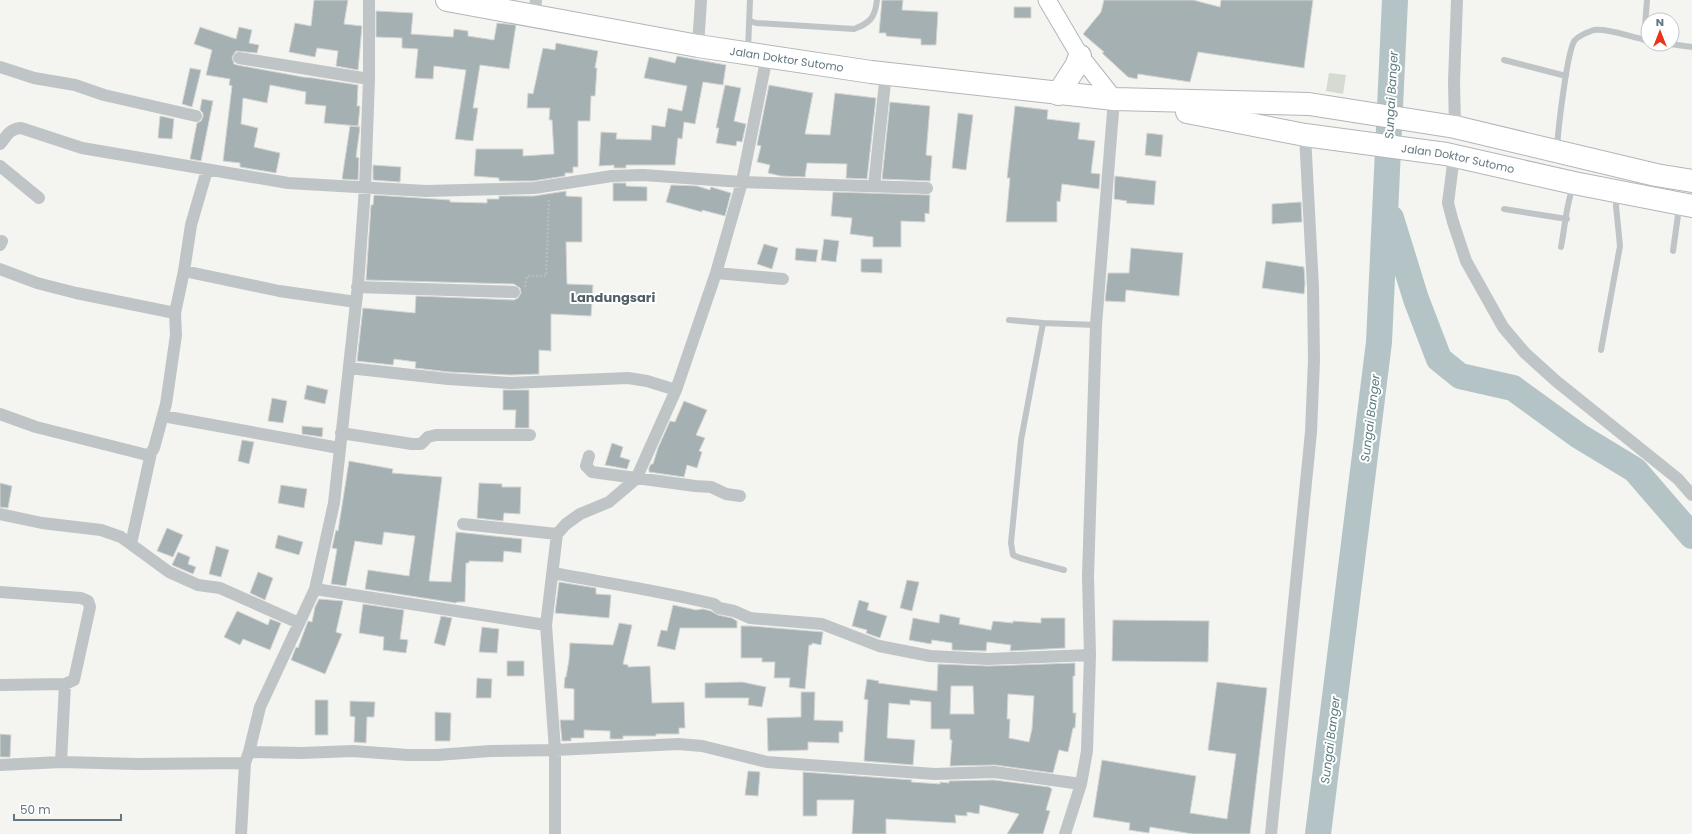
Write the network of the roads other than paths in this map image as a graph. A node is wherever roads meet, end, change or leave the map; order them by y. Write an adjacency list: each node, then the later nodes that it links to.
1 (369, 0): 23 (street)
2 (447, 0): 9 (highway, Jalan Doktor Sutomo)
3 (701, 0): 14 (street)
4 (750, 0): 11 (lane)
5 (877, 0): 11 (lane)
6 (1047, 0): 17 (street)
7 (1457, 0): 27 (street)
8 (1647, 0): 10 (lane)
9 (535, 8): 14 (highway, Jalan Doktor Sutomo)
10 (1647, 12)
11 (750, 21): 16 (lane)
12 (1640, 39): 22 (lane)
13 (1680, 45): 15 (lane)
14 (698, 46): 16 (highway, Jalan Doktor Sutomo)
15 (1692, 47)
16 (757, 55): 21 (highway, Jalan Doktor Sutomo); 35 (street)
17 (1080, 56): 24 (highway); 25 (street)
18 (239, 58): 23 (street)
19 (1504, 60): 22 (lane)
20 (0, 67): 26 (street)
21 (886, 73): 24 (highway, Jalan Doktor Sutomo); 37 (street)
22 (1566, 76): 30 (lane)
23 (369, 79): 38 (street)
24 (1058, 94): 25 (highway, Jalan Doktor Sutomo)
25 (1122, 100): 27 (highway, Jalan Doktor Sutomo); 28 (highway, Jalan Doktor Sutomo); 57 (street)
26 (196, 116)
27 (1452, 127): 30 (highway, Jalan Doktor Sutomo)
28 (1306, 135): 31 (highway, Jalan Doktor Sutomo); 93 (street)
29 (0, 144): 33 (street)
30 (1557, 152): 34 (highway, Jalan Doktor Sutomo)
31 (1450, 155): 36 (highway, Jalan Doktor Sutomo); 69 (street)
32 (0, 166): 41 (street)
33 (207, 170): 38 (street); 48 (street)
34 (1692, 181)
35 (742, 182): 37 (street); 38 (street); 49 (street)
36 (1574, 183): 40 (highway, Jalan Doktor Sutomo); 44 (lane)
37 (874, 186): 39 (street)
38 (365, 188): 51 (street)
39 (928, 188)
40 (1618, 191): 42 (highway, Jalan Doktor Sutomo); 58 (lane)
41 (39, 198)
42 (1686, 205): 46 (lane)
43 (1504, 209): 44 (lane)
44 (1567, 219): 45 (lane)
45 (1561, 247)
46 (1673, 251)
47 (0, 269): 54 (street)
48 (184, 271): 53 (street); 54 (street)
49 (716, 273): 50 (street); 60 (street)
50 (783, 279)
51 (357, 287): 52 (street); 53 (street)
52 (514, 292)
53 (356, 302): 59 (street)
54 (175, 313): 62 (street)
55 (1009, 320): 56 (lane)
56 (1043, 323): 57 (lane); 75 (lane)
57 (1096, 325): 81 (street)
58 (1601, 350)
59 (349, 368): 60 (street); 63 (street)
60 (676, 390): 68 (street)
61 (0, 414): 66 (street)
62 (163, 416): 65 (street); 66 (street)
63 (341, 433): 64 (street); 65 (street)
64 (530, 436)
65 (339, 448): 77 (street)
66 (151, 453): 74 (street)
67 (589, 456): 68 (street)
68 (636, 479): 70 (street); 73 (street)
69 (1692, 495)
70 (740, 496)
71 (0, 514): 74 (street)
72 (463, 524): 73 (street)
73 (557, 534): 76 (street)
74 (131, 544): 79 (street)
75 (1064, 570)
76 (553, 573): 80 (street); 81 (street)
77 (315, 589): 79 (street); 80 (street)
78 (0, 592): 82 (street)
79 (299, 623): 85 (street)
80 (546, 625): 84 (street)
81 (1090, 655): 89 (street)
82 (65, 684): 83 (street); 86 (street)
83 (0, 685)
84 (555, 750): 85 (street); 89 (street); 91 (street)
85 (249, 752): 87 (street)
86 (61, 762): 87 (street); 88 (street)
87 (245, 763): 90 (street)
88 (0, 765)
89 (1081, 784): 92 (street)
90 (241, 834)
91 (555, 834)
92 (1065, 834)
93 (1272, 834)

